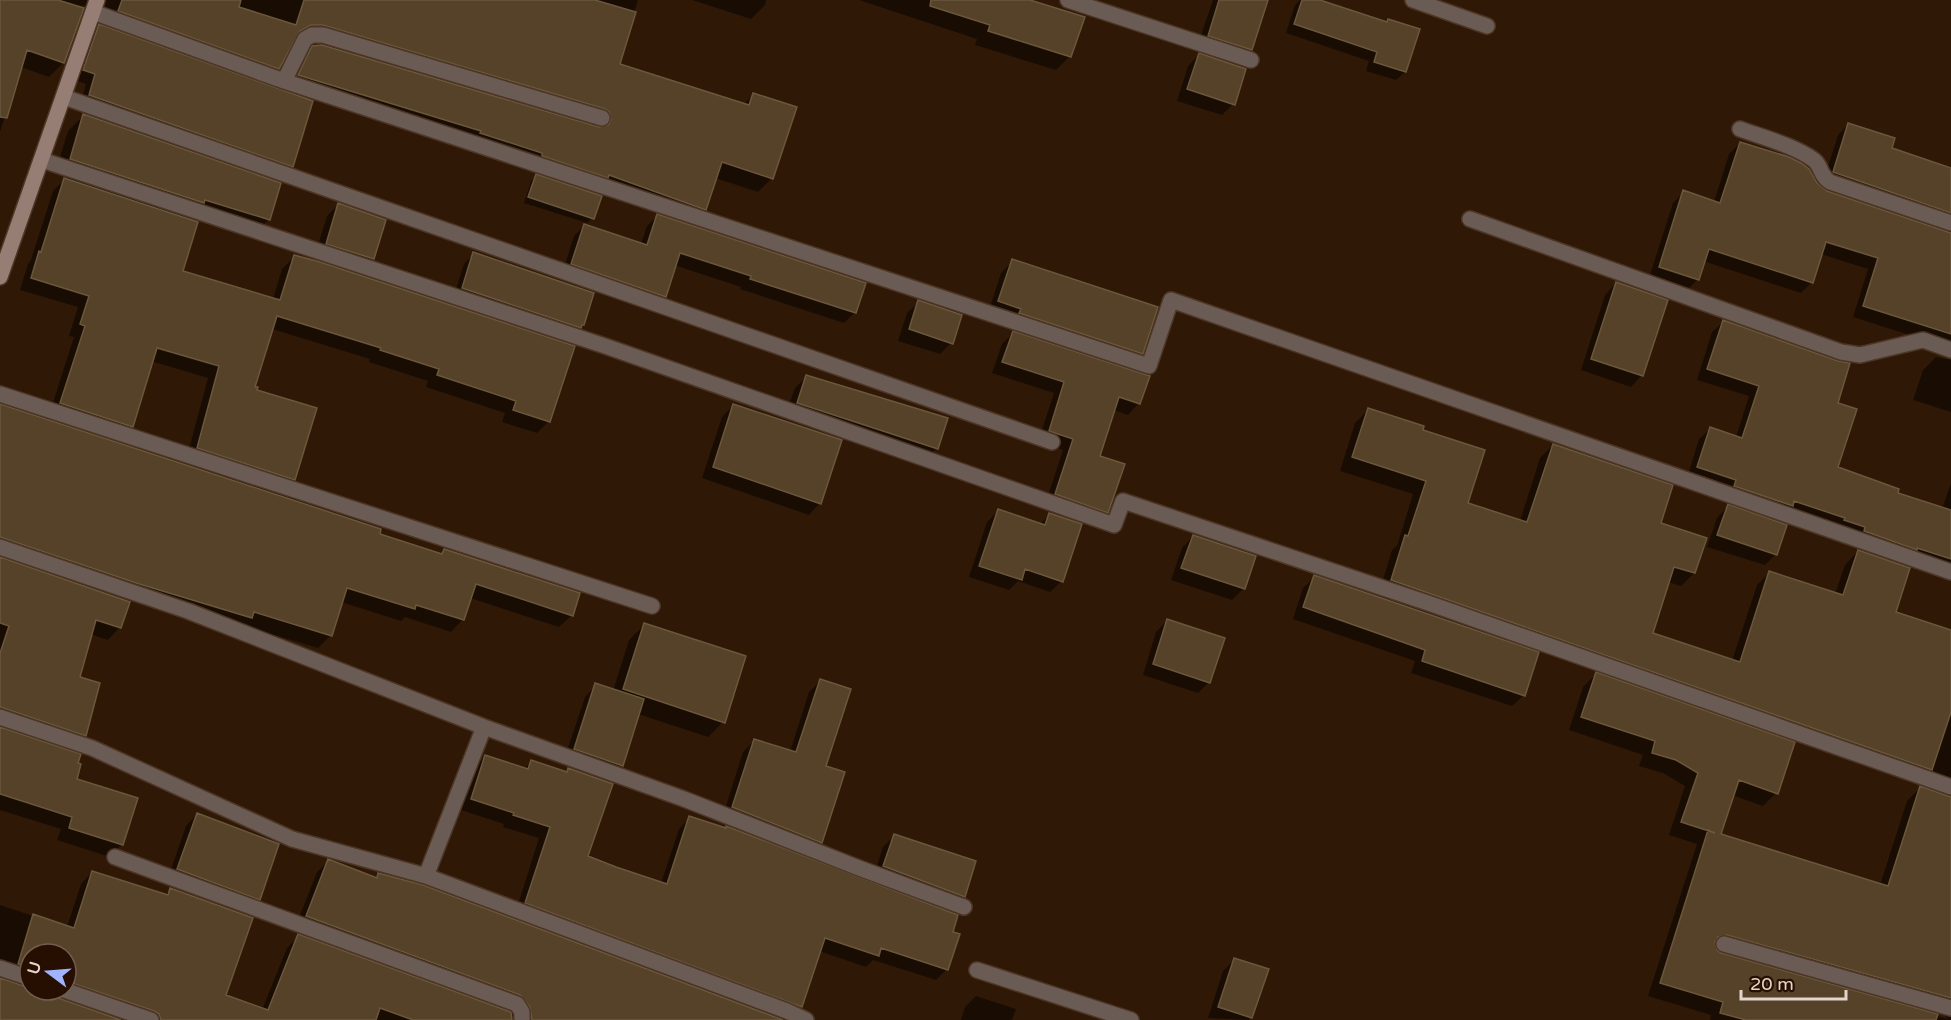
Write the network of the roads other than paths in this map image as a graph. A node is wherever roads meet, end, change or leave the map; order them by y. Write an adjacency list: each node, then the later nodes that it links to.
1 (1068, 0): 5 (street)
2 (1413, 0): 4 (street)
3 (95, 6): 6 (street); 7 (street)
4 (1487, 26)
5 (1251, 60)
6 (284, 81): 8 (street); 18 (street)
7 (64, 97): 10 (street); 16 (street)
8 (602, 118)
9 (1740, 129): 12 (street)
10 (42, 160): 13 (street); 22 (street)
11 (1470, 219): 14 (street)
12 (1951, 223)
13 (0, 277)
14 (1951, 350)
15 (0, 394): 19 (street)
16 (1052, 441)
17 (0, 547): 21 (street)
18 (1951, 572)
19 (652, 606)
20 (0, 717): 24 (street)
21 (484, 727): 24 (street); 25 (street)
22 (1951, 787)
23 (114, 857): 33 (street)
24 (426, 876): 34 (street)
25 (964, 907)
26 (1724, 945): 31 (street)
27 (0, 968): 29 (street)
28 (977, 970): 35 (street)
29 (18, 974)
30 (78, 995): 32 (street)
31 (1951, 1008)
32 (151, 1020)
33 (522, 1020)
34 (806, 1020)
35 (1131, 1020)

